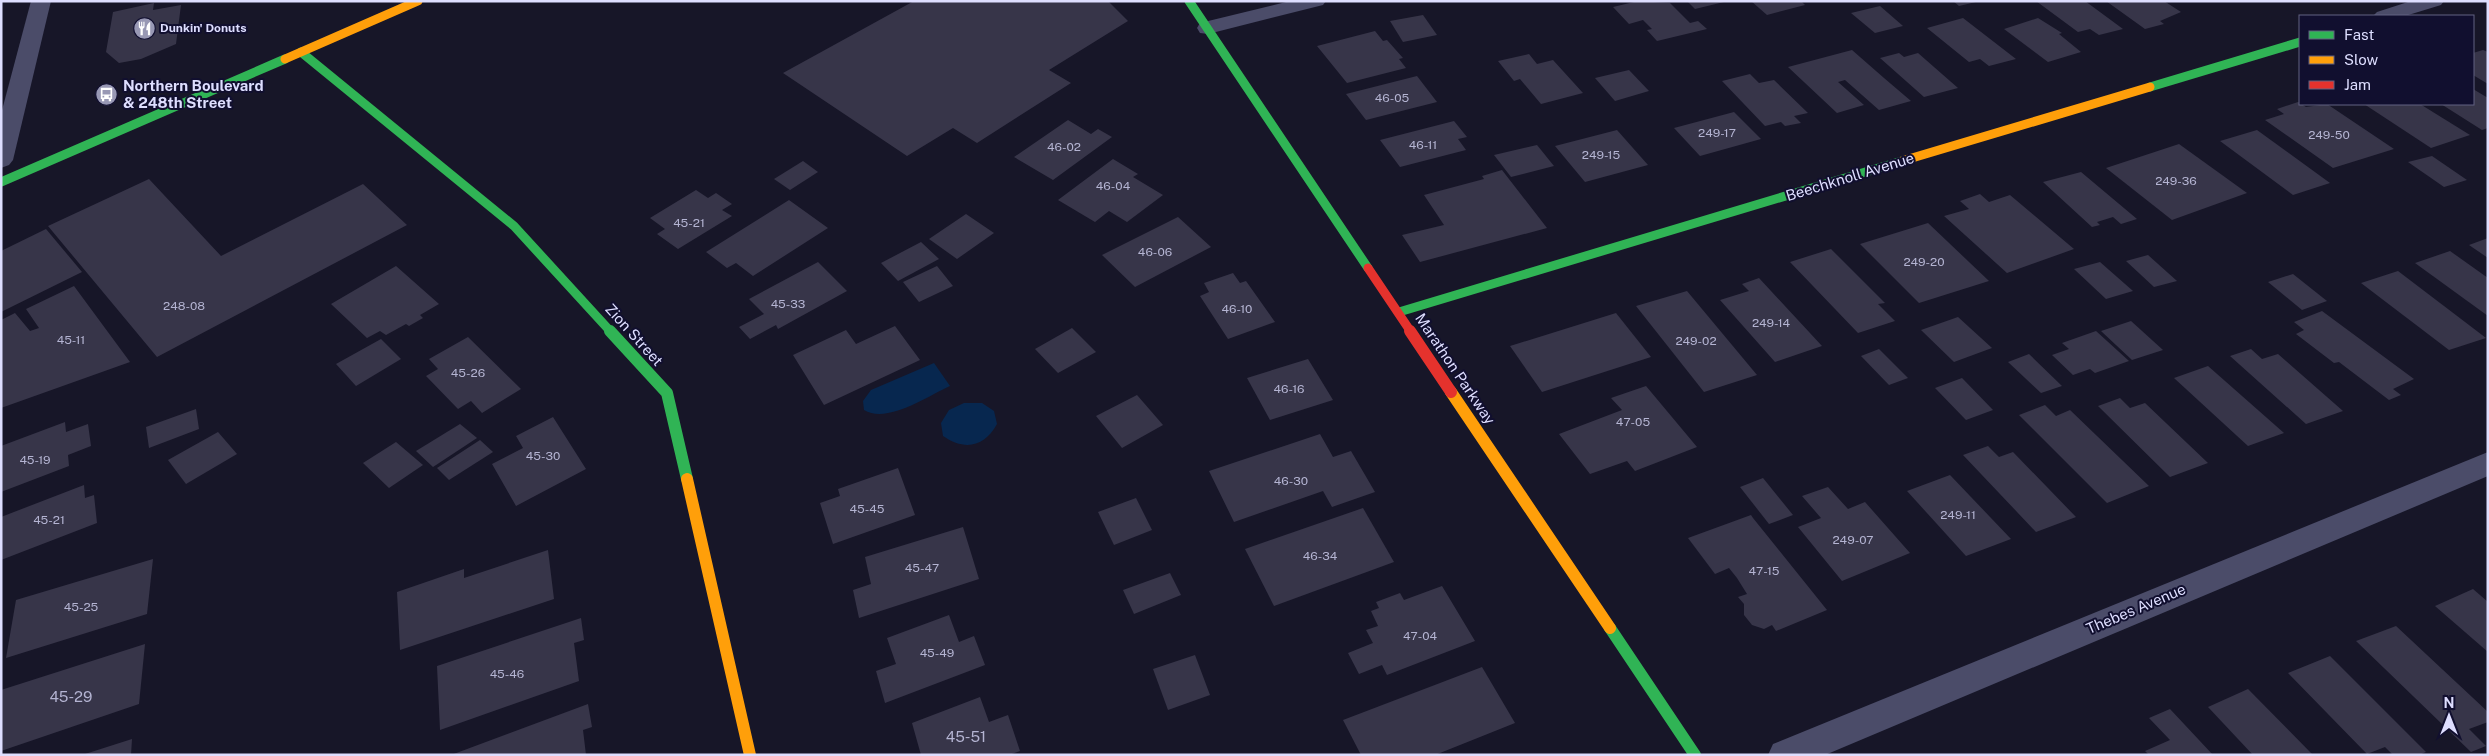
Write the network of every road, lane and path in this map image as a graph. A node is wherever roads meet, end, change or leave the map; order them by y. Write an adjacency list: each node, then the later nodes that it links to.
1 (40, 1): 10 (street)
2 (418, 1): 9 (street)
3 (1189, 1): 7 (street, Marathon Parkway)
4 (1316, 1): 7 (street)
5 (2434, 1): 6 (street)
6 (2387, 15)
7 (1208, 28): 12 (street, Marathon Parkway)
8 (2299, 42): 12 (street, Beechknoll Avenue)
9 (301, 52): 11 (street); 14 (street, Zion Street)
10 (1, 160)
11 (1, 182)
12 (1399, 312): 15 (street, Marathon Parkway)
13 (2488, 463): 16 (street, Thebes Avenue)
14 (750, 755)
15 (1695, 755)
16 (1785, 755)

